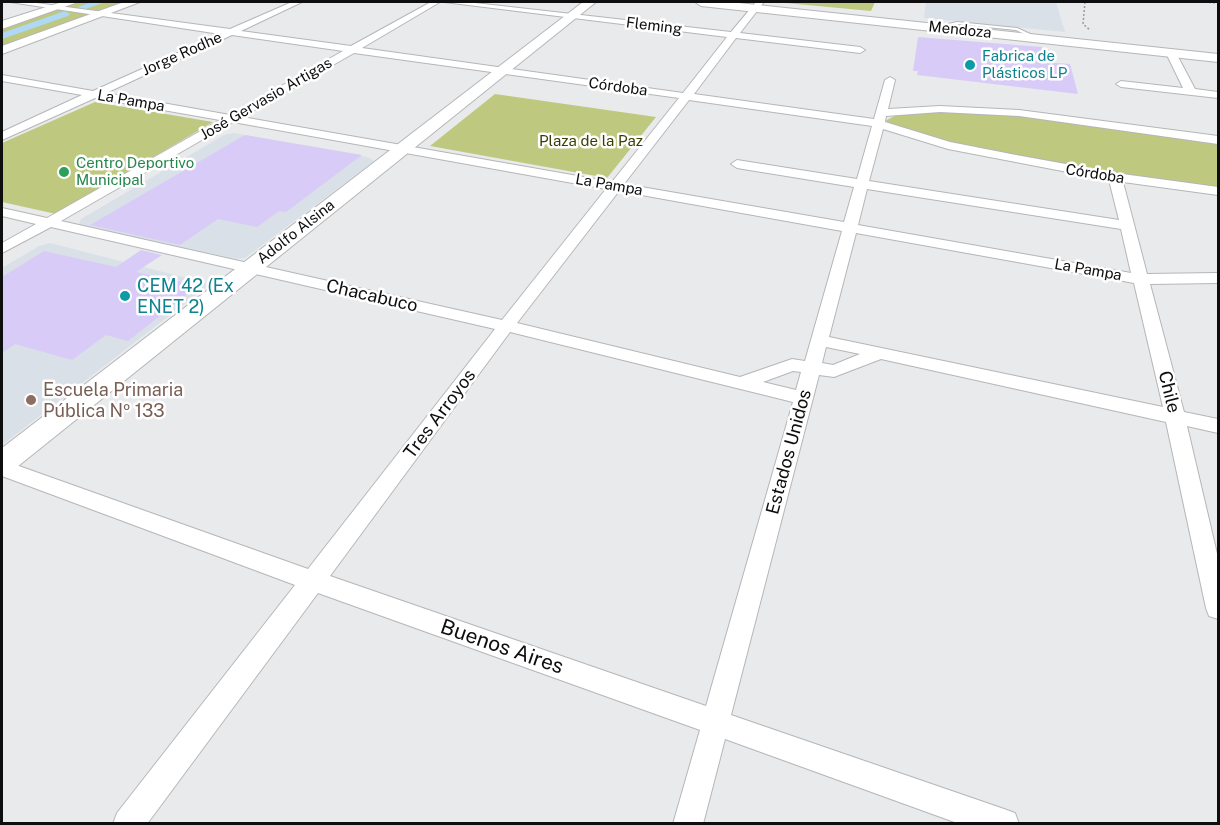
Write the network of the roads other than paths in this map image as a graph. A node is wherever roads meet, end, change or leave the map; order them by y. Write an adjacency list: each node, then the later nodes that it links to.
1 (14, 2): 10 (street, Córdoba)
2 (72, 2): 10 (main road)
3 (134, 2): 11 (main road)
4 (298, 2): 14 (street, Jorge Rodhe)
5 (436, 2): 17 (street, José Gervasio Artigas)
6 (448, 2): 12 (street, Fleming)
7 (590, 2): 12 (main road, Adolfo Alsina)
8 (701, 2): 9 (main road, Mendoza)
9 (758, 5): 15 (street, Tres Arroyos); 19 (main road, Mendoza)
10 (55, 7): 11 (street, Córdoba); 13 (main road)
11 (99, 14): 14 (street, Córdoba); 16 (main road)
12 (571, 16): 15 (street, Fleming); 21 (main road, Adolfo Alsina)
13 (2, 25)
14 (227, 34): 17 (street, Córdoba); 26 (street, Jorge Rodhe)
15 (734, 36): 18 (street, Fleming); 28 (street, Tres Arroyos)
16 (2, 50)
17 (351, 50): 21 (street, Córdoba); 29 (street, José Gervasio Artigas)
18 (860, 50)
19 (1171, 52): 20 (main road, Mendoza); 25 (street)
20 (1218, 58)
21 (501, 71): 28 (street, Córdoba); 33 (main road, Adolfo Alsina)
22 (2, 78): 26 (street, La Pampa)
23 (890, 80): 30 (street, Estados Unidos)
24 (1121, 84): 25 (street)
25 (1191, 92): 27 (street)
26 (94, 94): 29 (street, La Pampa); 31 (street, Jorge Rodhe)
27 (1218, 95)
28 (684, 97): 30 (street, Córdoba); 37 (street, Tres Arroyos)
29 (232, 118): 33 (street, La Pampa); 40 (street, José Gervasio Artigas)
30 (879, 118): 32 (street, Córdoba); 35 (street, Córdoba); 36 (street, Estados Unidos)
31 (2, 136)
32 (1218, 140)
33 (403, 148): 37 (street, La Pampa); 44 (main road, Adolfo Alsina)
34 (737, 164): 36 (street)
35 (1115, 177): 38 (street, Córdoba); 41 (street, Chile)
36 (861, 183): 41 (street); 42 (street, Estados Unidos)
37 (614, 186): 42 (street, La Pampa); 47 (street, Tres Arroyos)
38 (1218, 191)
39 (2, 212): 40 (street, Chacabuco)
40 (48, 223): 43 (street, José Gervasio Artigas); 44 (street, Chacabuco)
41 (1127, 226): 46 (street, Chile)
42 (849, 229): 46 (street, La Pampa); 48 (street, Estados Unidos)
43 (2, 249)
44 (249, 268): 47 (street, Chacabuco); 55 (main road, Adolfo Alsina)
45 (1218, 278): 46 (street, La Pampa)
46 (1140, 279): 53 (street, Chile)
47 (506, 326): 51 (street, Chacabuco); 57 (street, Tres Arroyos)
48 (819, 340): 49 (street); 50 (street, Estados Unidos)
49 (880, 353): 50 (street); 53 (street)
50 (811, 368): 51 (street); 52 (street, Estados Unidos)
51 (741, 383): 52 (street, Chacabuco)
52 (803, 398): 59 (street, Estados Unidos)
53 (1175, 416): 54 (street); 58 (street, Chile)
54 (1218, 426)
55 (2, 463)
56 (2, 468): 57 (street, Buenos Aires)
57 (313, 581): 59 (street, Buenos Aires); 60 (street, Tres Arroyos)
58 (1218, 608)
59 (716, 721): 61 (street, Estados Unidos); 62 (street, Buenos Aires)
60 (128, 824)
61 (688, 824)
62 (1004, 824)

